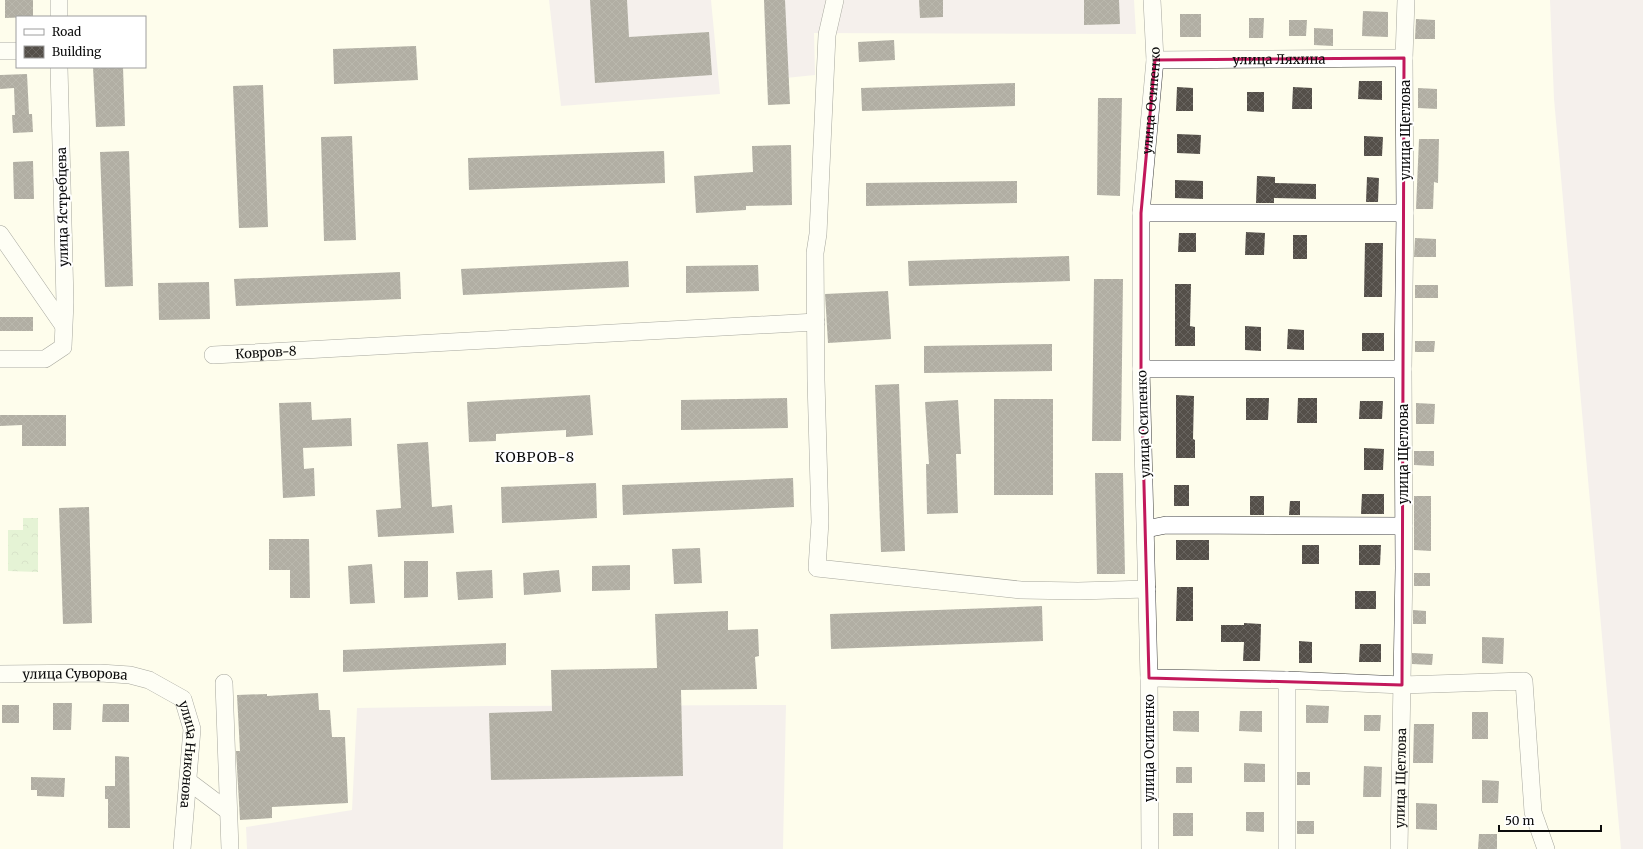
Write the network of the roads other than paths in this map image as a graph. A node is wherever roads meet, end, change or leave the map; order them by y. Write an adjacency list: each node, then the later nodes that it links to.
1 (59, 0): 5 (street)
2 (835, 0): 14 (street)
3 (1152, 0): 9 (street, улица Осипенко)
4 (1406, 0): 8 (street, улица Щеглова)
5 (59, 16)
6 (0, 51): 7 (street)
7 (16, 51)
8 (1404, 58): 9 (street, улица Ляхина); 12 (street, улица Щеглова)
9 (1155, 60): 11 (street, улица Осипенко)
10 (59, 68): 15 (street, улица Ястребцева)
11 (1141, 213): 12 (street); 18 (street, улица Осипенко)
12 (1405, 213): 19 (street, улица Щеглова)
13 (0, 234): 15 (street)
14 (816, 322): 16 (street, Ковров-8); 22 (street)
15 (63, 325): 17 (street, улица Ястребцева)
16 (213, 355)
17 (0, 358)
18 (1141, 369): 19 (street); 21 (street, улица Осипенко)
19 (1403, 369): 20 (street, улица Щеглова)
20 (1404, 526): 21 (street); 28 (street, улица Щеглова)
21 (1146, 529): 22 (street, улица Осипенко)
22 (1147, 589): 24 (street, улица Осипенко)
23 (0, 674): 25 (street, улица Суворова)
24 (1149, 678): 26 (street); 33 (street, улица Осипенко)
25 (149, 680): 29 (street, улица Никонова)
26 (1286, 680): 28 (street); 34 (street)
27 (224, 683): 30 (street)
28 (1402, 684): 35 (street, улица Щеглова); 36 (street)
29 (188, 781): 30 (street); 31 (street, улица Никонова)
30 (228, 811): 32 (street)
31 (182, 849)
32 (230, 849)
33 (1150, 849)
34 (1286, 849)
35 (1399, 849)
36 (1546, 849)

